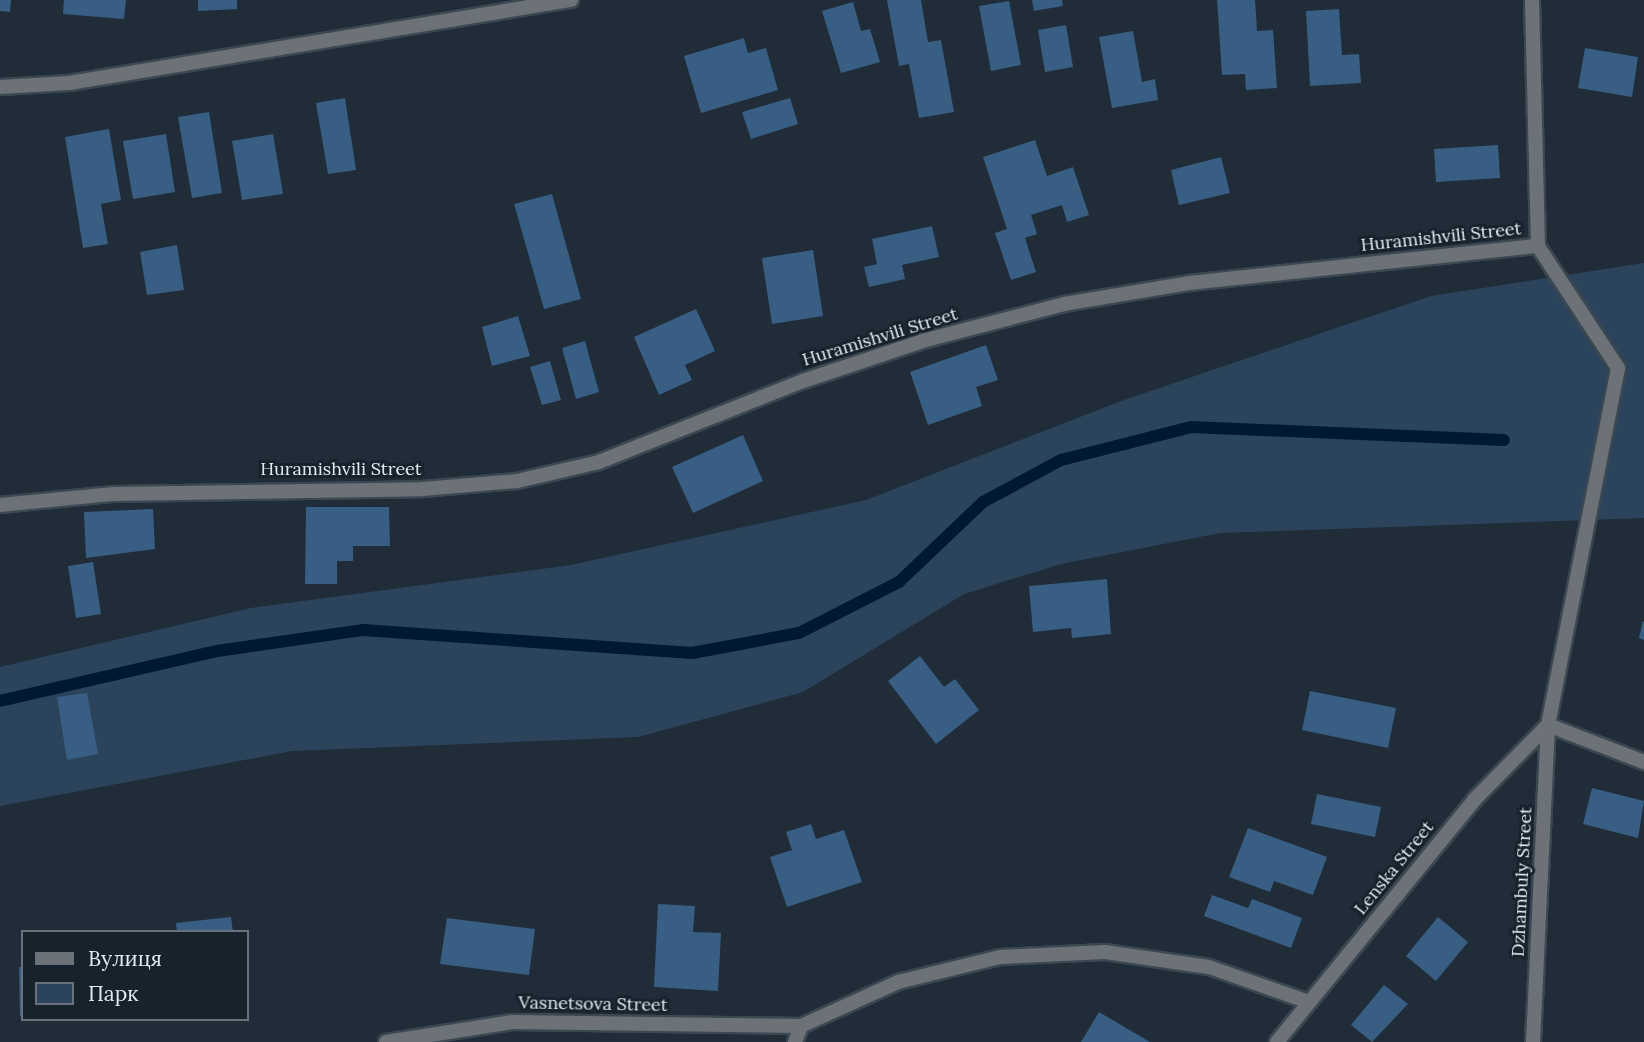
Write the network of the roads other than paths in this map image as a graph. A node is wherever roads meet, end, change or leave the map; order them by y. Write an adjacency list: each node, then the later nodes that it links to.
1 (570, 0): 3 (street)
2 (1532, 0): 4 (street, Huramishvili Street)
3 (0, 87)
4 (1538, 246): 5 (street, Huramishvili Street); 6 (street, Dzhambuly Street)
5 (0, 505)
6 (1548, 725): 7 (street); 8 (street, Lenska Street); 13 (street, Dzhambuly Street)
7 (1644, 762)
8 (1310, 1002): 9 (street, Vasnetsova Street); 12 (street, Lenska Street)
9 (801, 1026): 10 (street, Vasnetsova Street); 11 (street)
10 (386, 1042)
11 (795, 1042)
12 (1277, 1042)
13 (1533, 1042)

